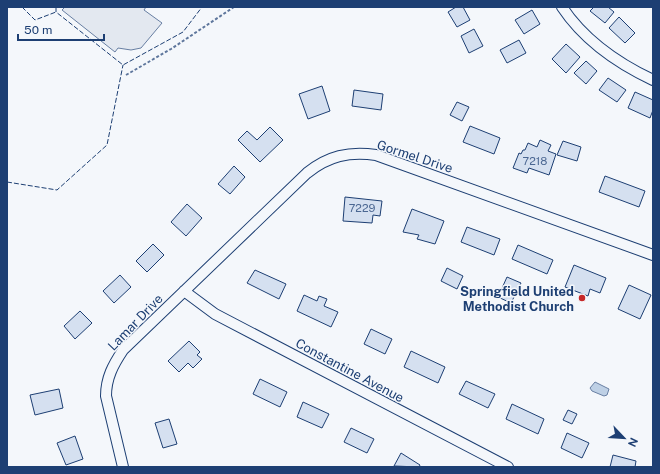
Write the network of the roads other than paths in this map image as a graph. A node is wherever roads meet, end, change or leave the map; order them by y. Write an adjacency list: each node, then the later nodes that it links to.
1 (562, 7): 2 (street)
2 (653, 80)
3 (653, 255): 4 (street, Gormel Drive)
4 (184, 291): 5 (street, Lamar Drive); 6 (street, Constantine Avenue)
5 (123, 467)
6 (508, 467)

